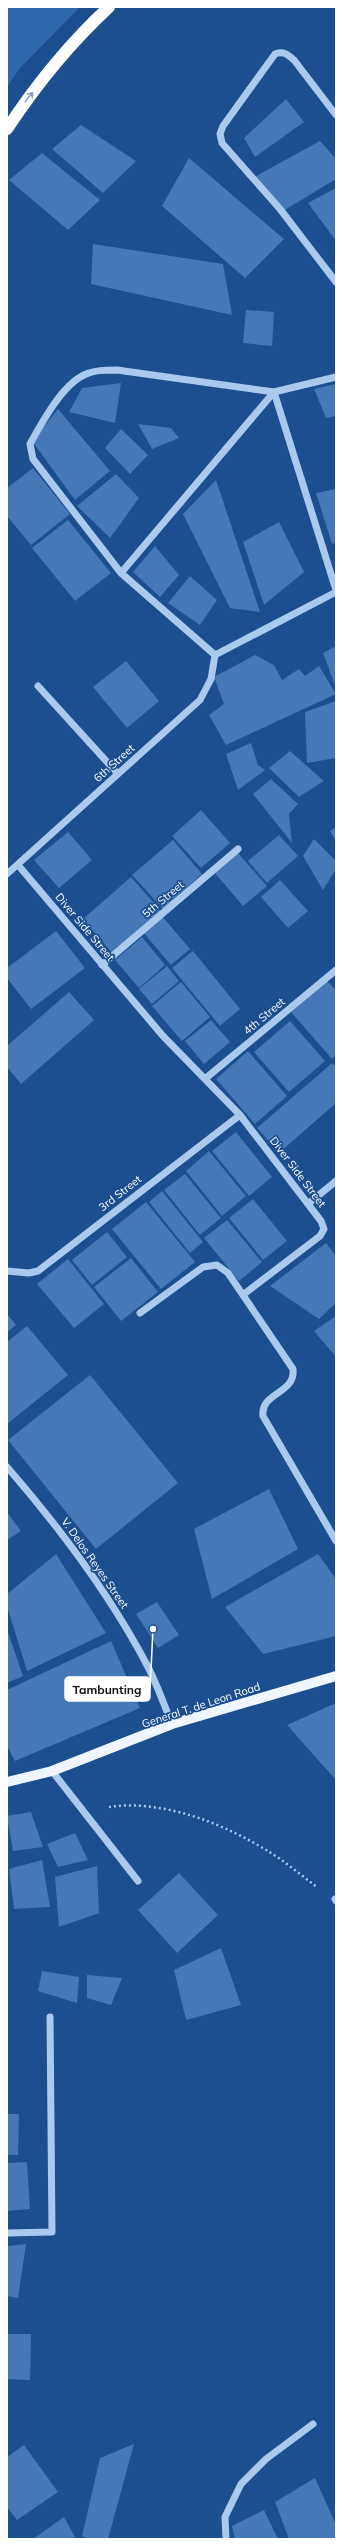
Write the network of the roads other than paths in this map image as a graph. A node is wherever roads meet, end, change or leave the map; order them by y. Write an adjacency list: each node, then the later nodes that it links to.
1 (109, 7): 3 (highway, one-way to 1)
2 (336, 115): 4 (street)
3 (7, 129)
4 (336, 282)
5 (336, 377): 6 (street)
6 (274, 392): 7 (street); 7 (street); 8 (street)
7 (121, 573): 9 (street)
8 (336, 591): 9 (street)
9 (214, 655): 11 (street, 6th Street)
10 (38, 686): 11 (street)
11 (118, 774): 13 (street, 6th Street)
12 (238, 849): 15 (street, 5th Street)
13 (18, 865): 14 (street, 6th Street); 15 (street, Diver Side Street)
14 (7, 874)
15 (102, 965): 17 (street, Diver Side Street)
16 (336, 970): 17 (street, 4th Street)
17 (206, 1078): 18 (street, Diver Side Street)
18 (240, 1115): 20 (street, Diver Side Street); 21 (street, 3rd Street)
19 (336, 1181): 20 (street)
20 (308, 1204): 22 (street, Diver Side Street)
21 (7, 1271)
22 (244, 1294): 23 (street); 25 (street)
23 (140, 1314)
24 (7, 1467): 27 (street, V. Delos Reyes Street)
25 (336, 1541)
26 (336, 1676): 27 (main road, General T. de Leon Road)
27 (172, 1724): 28 (main road, General T. de Leon Road)
28 (52, 1771): 29 (main road, General T. de Leon Road); 30 (street)
29 (7, 1782)
30 (138, 1881)
31 (50, 2018): 32 (street)
32 (7, 2233)
33 (313, 2424): 34 (street)
34 (226, 2539)

